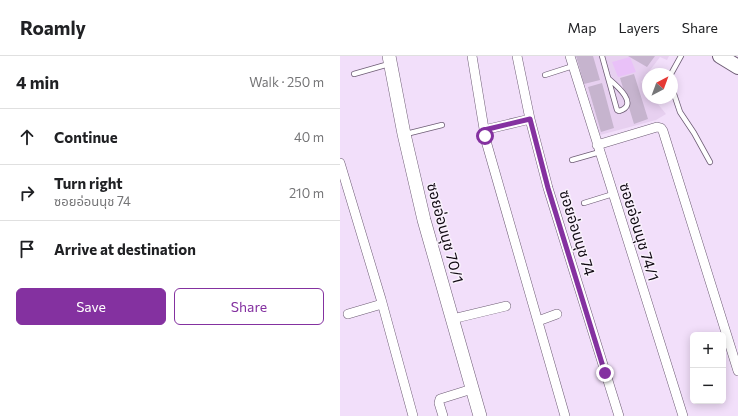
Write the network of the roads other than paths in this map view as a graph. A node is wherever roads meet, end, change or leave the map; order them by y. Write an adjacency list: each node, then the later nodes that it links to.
1 (472, 56): 17 (street)
2 (517, 56): 15 (street, ซอยอ่อนนุช 74)
3 (570, 56): 8 (street, ซอยอ่อนนุช 74/1)
4 (602, 56): 13 (lane)
5 (681, 56): 10 (lane)
6 (720, 56): 9 (main road)
7 (390, 60): 11 (lane); 18 (street, ซอยอ่อนนุช 70/1)
8 (573, 66): 12 (lane); 19 (street, ซอยอ่อนนุช 74/1)
9 (738, 67)
10 (674, 68)
11 (354, 74)
12 (545, 75)
13 (609, 79): 13 (lane)
14 (677, 104): 21 (lane)
15 (530, 119): 17 (street); 37 (street, ซอยอ่อนนุช 74)
16 (442, 125): 18 (lane)
17 (484, 130): 30 (street)
18 (404, 134): 29 (street, ซอยอ่อนนุช 70/1)
19 (598, 148): 20 (lane); 23 (street, ซอยอ่อนนุช 74/1); 31 (street)
20 (572, 160)
21 (710, 162)
22 (340, 163): 25 (street)
23 (613, 194): 24 (lane); 38 (street, ซอยอ่อนนุช 74/1)
24 (584, 203)
25 (382, 304): 27 (street); 33 (street)
26 (506, 306): 29 (street)
27 (348, 314)
28 (557, 314): 30 (street)
29 (452, 319): 32 (street, ซอยอ่อนนุช 70/1)
30 (538, 321): 36 (street)
31 (738, 371)
32 (472, 389): 34 (street); 35 (street, ซอยอ่อนนุช 70/1)
33 (413, 416)
34 (443, 416)
35 (480, 416)
36 (565, 416)
37 (619, 416)
38 (683, 416)

